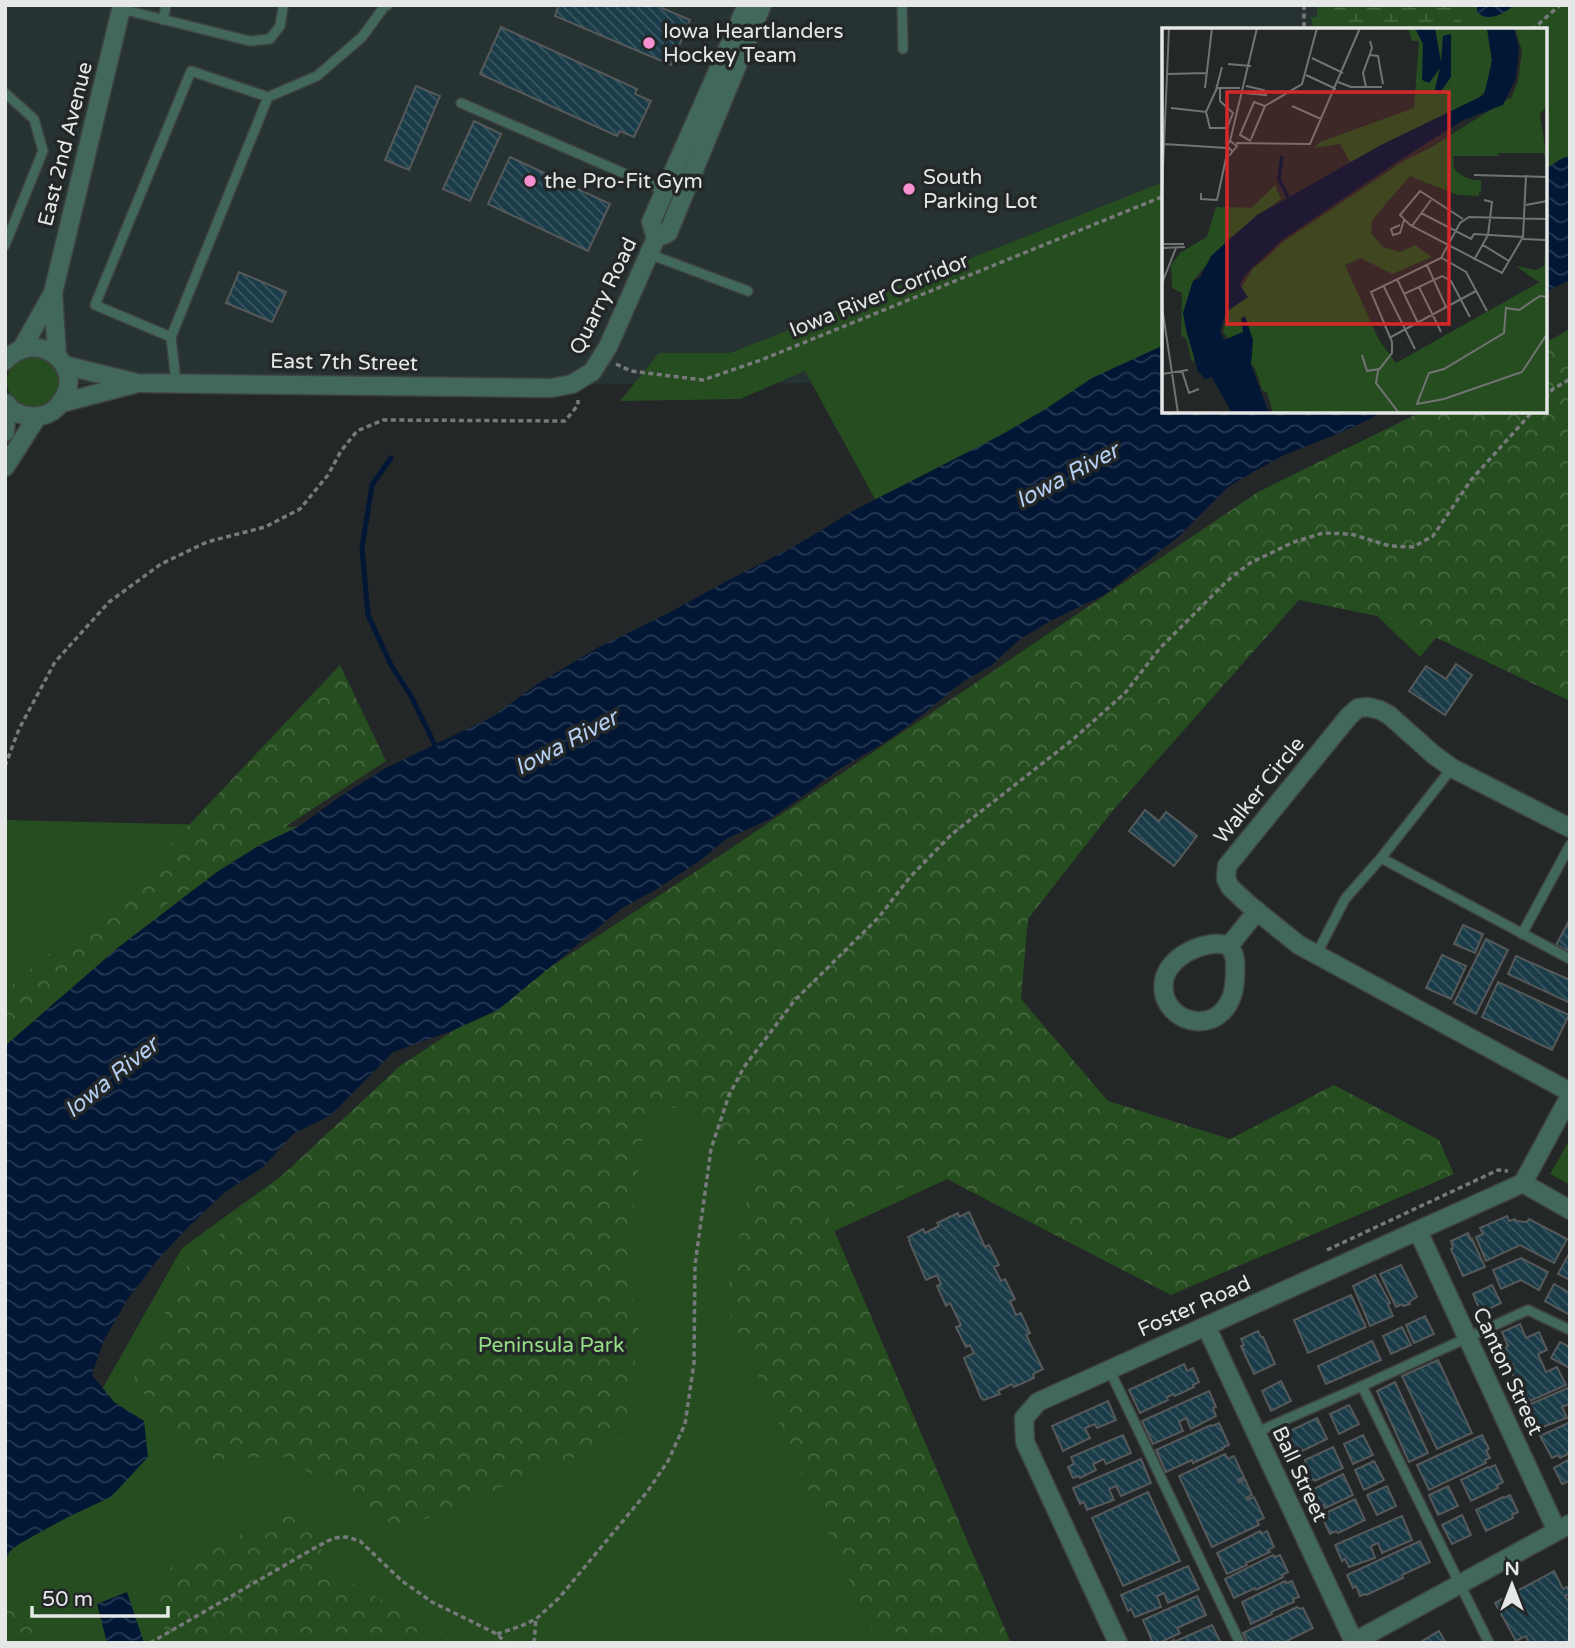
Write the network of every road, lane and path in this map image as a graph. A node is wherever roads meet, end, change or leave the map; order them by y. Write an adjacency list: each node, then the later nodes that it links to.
1 (166, 5): 10 (lane)
2 (282, 5): 10 (lane)
3 (388, 5): 15 (lane)
4 (747, 5): 17 (street, Quarry Road)
5 (762, 5): 20 (street, Quarry Road)
6 (902, 5): 13 (lane)
7 (1304, 5): 11 (path)
8 (1560, 5): 12 (path)
9 (122, 7): 10 (lane); 22 (street, East 2nd Avenue)
10 (163, 19)
11 (1304, 28)
12 (1534, 28)
13 (903, 49)
14 (5, 93): 19 (lane)
15 (268, 97): 23 (lane); 23 (lane)
16 (461, 103): 17 (lane)
17 (665, 191): 20 (street, Quarry Road)
18 (1162, 197): 25 (path, Iowa River Corridor)
19 (5, 245)
20 (653, 246): 21 (lane); 25 (street, Quarry Road)
21 (748, 291)
22 (53, 293): 24 (street, East 2nd Avenue); 27 (street, East 2nd Avenue)
23 (171, 337): 31 (lane)
24 (21, 349): 26 (street); 27 (street, East 7th Street)
25 (601, 358): 29 (street, Quarry Road)
26 (5, 361)
27 (61, 361): 30 (street, East 7th Street); 35 (street, East 2nd Avenue)
28 (1570, 379): 33 (path)
29 (578, 380): 32 (street, Quarry Road); 40 (path)
30 (137, 383): 31 (street, East 7th Street); 35 (street, East 7th Street)
31 (176, 383): 32 (street, East 7th Street)
32 (551, 388)
33 (1547, 396)
34 (6, 403): 37 (street); 38 (street)
35 (61, 403): 37 (street, East 7th Street)
36 (1532, 413): 64 (path)
37 (37, 417): 39 (street)
38 (5, 432)
39 (5, 467)
40 (5, 766)
41 (1452, 768): 42 (street, Walker Circle); 44 (lane); 45 (street, Walker Circle)
42 (1570, 828)
43 (1570, 845): 46 (lane)
44 (1381, 858): 46 (lane); 48 (lane)
45 (1257, 911): 47 (street); 48 (street, Walker Circle)
46 (1522, 934): 49 (lane)
47 (1229, 946): 47 (street)
48 (1315, 955): 50 (street, Walker Circle)
49 (1570, 959)
50 (1570, 1094): 52 (street)
51 (1498, 1170): 55 (path)
52 (1523, 1183): 53 (street); 54 (street, Foster Road)
53 (1570, 1210)
54 (1418, 1231): 56 (street, Foster Road); 58 (street, Canton Street)
55 (1321, 1253)
56 (1206, 1326): 59 (street, Foster Road); 61 (street, Ball Street)
57 (1570, 1331): 58 (lane)
58 (1467, 1338): 60 (lane); 62 (street, Canton Street)
59 (1109, 1369): 70 (street, Foster Road); 71 (lane)
60 (1362, 1386): 61 (lane); 63 (lane)
61 (1255, 1433): 66 (street, Ball Street)
62 (1564, 1527): 63 (street)
63 (1460, 1584): 66 (street); 72 (lane)
64 (536, 1619): 65 (path); 69 (path)
65 (497, 1634): 67 (path); 68 (path)
66 (1353, 1642)
67 (150, 1643)
68 (506, 1643)
69 (534, 1643)
70 (1118, 1643)
71 (1240, 1643)
72 (1489, 1643)

